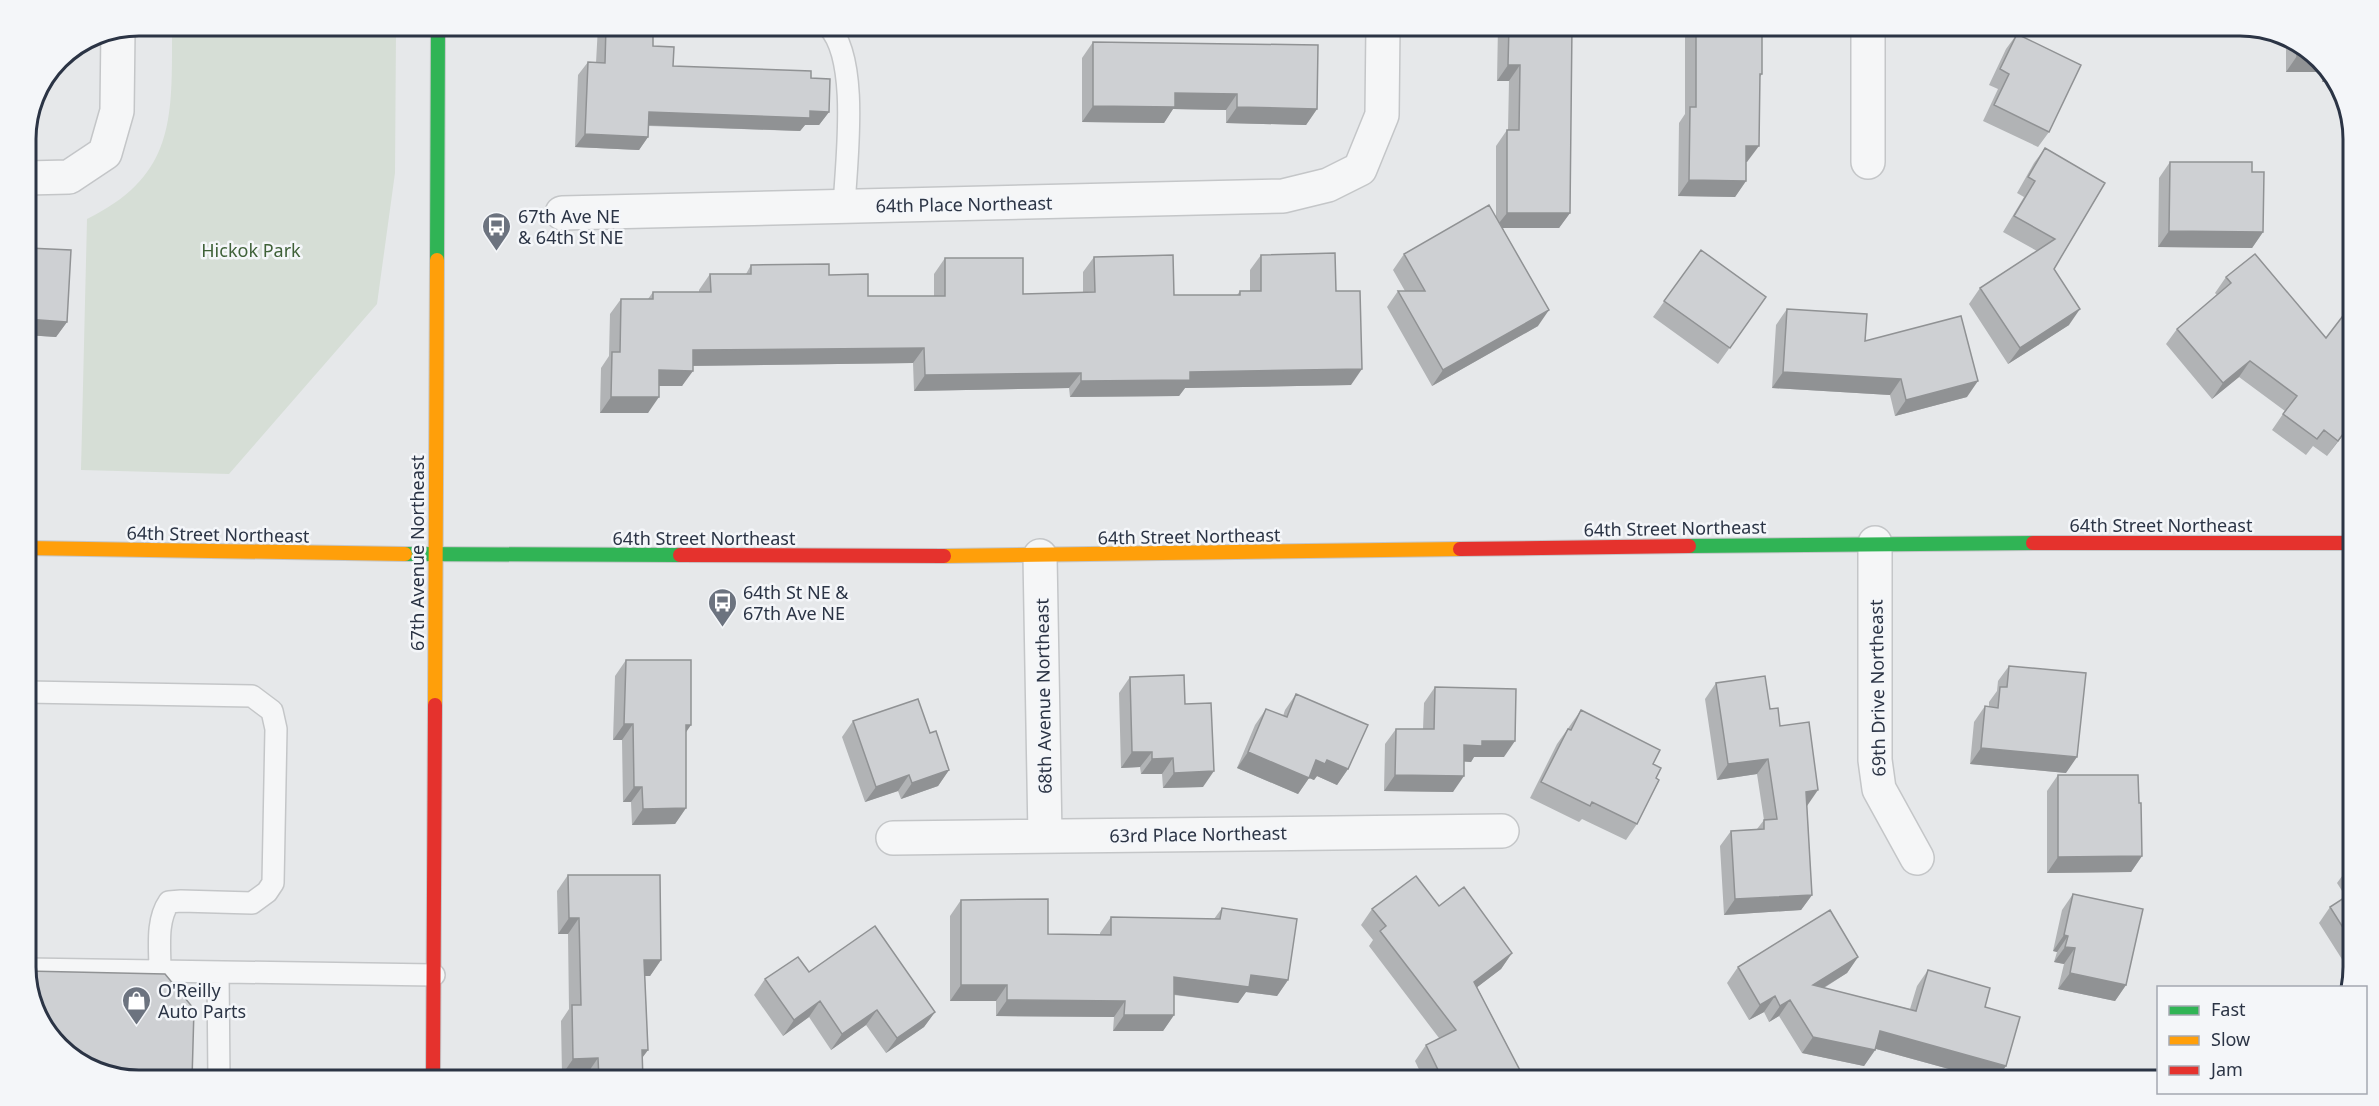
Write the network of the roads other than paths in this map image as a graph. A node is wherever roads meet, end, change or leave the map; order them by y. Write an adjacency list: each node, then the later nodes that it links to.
1 (438, 36): 13 (main road, 67th Avenue Northeast)
2 (834, 36): 8 (lane)
3 (1383, 36): 8 (street, 64th Place Northeast)
4 (1868, 36): 6 (street)
5 (118, 39): 7 (street)
6 (1868, 162)
7 (36, 178)
8 (844, 207): 9 (street, 64th Place Northeast)
9 (562, 213)
10 (1875, 543): 11 (main road, 64th Street Northeast); 14 (main road, 64th Street Northeast); 19 (street, 69th Drive Northeast)
11 (2343, 543)
12 (36, 548): 13 (main road, 64th Street Northeast)
13 (435, 555): 14 (main road, 64th Street Northeast); 23 (main road, 67th Avenue Northeast)
14 (1040, 556): 17 (street, 68th Avenue Northeast)
15 (36, 692): 21 (lane)
16 (1502, 831): 17 (street, 63rd Place Northeast)
17 (1045, 836): 18 (street, 63rd Place Northeast)
18 (893, 838)
19 (1917, 858)
20 (36, 969): 21 (lane)
21 (160, 971): 22 (lane)
22 (218, 972): 23 (lane); 24 (lane)
23 (434, 975): 25 (main road, 67th Avenue Northeast)
24 (219, 1070)
25 (433, 1070)

